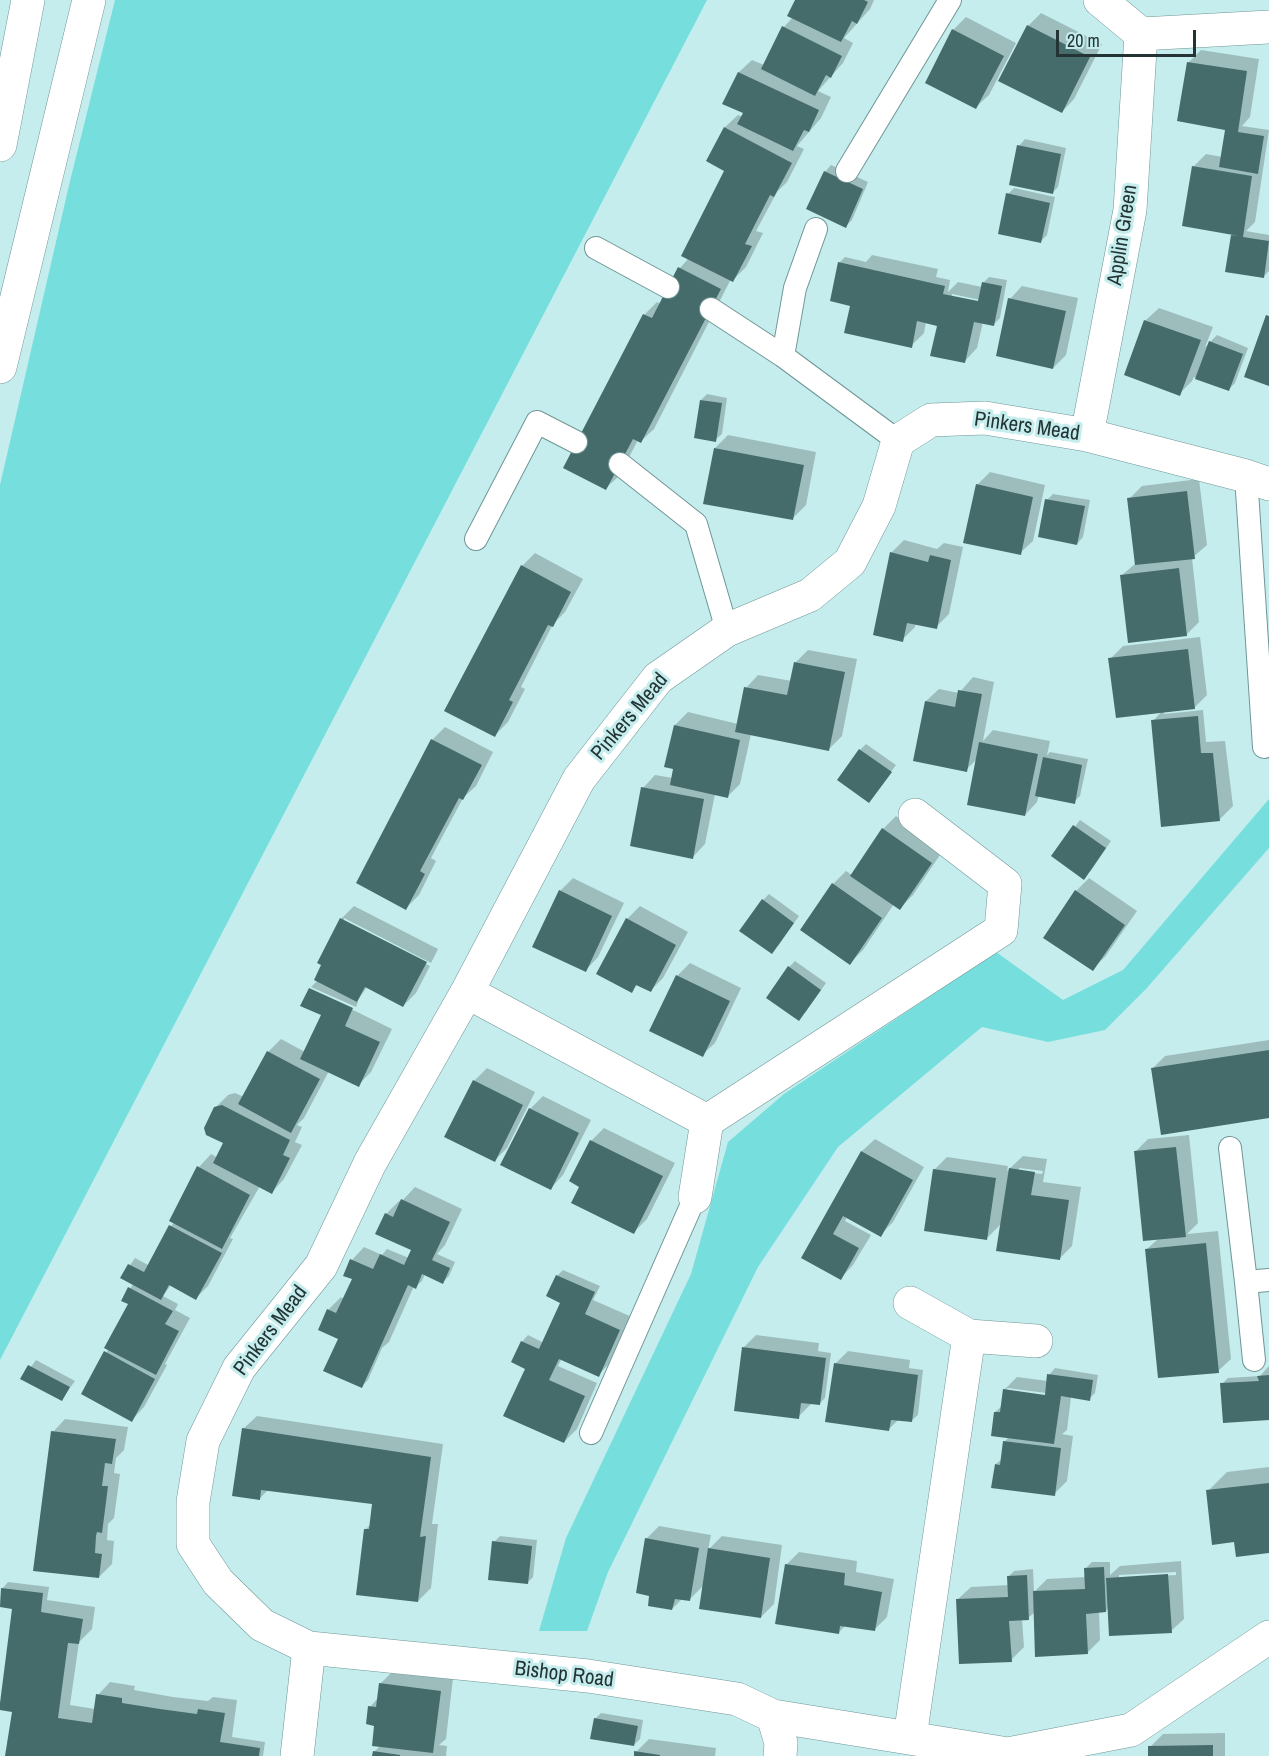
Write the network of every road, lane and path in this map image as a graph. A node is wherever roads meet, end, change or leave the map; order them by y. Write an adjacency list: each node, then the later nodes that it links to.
1 (28, 0): 7 (main road)
2 (89, 0): 14 (main road)
3 (950, 0): 8 (lane)
4 (1100, 0): 6 (main road)
5 (1269, 27): 6 (main road)
6 (1141, 34): 15 (main road, Applin Green)
7 (0, 145)
8 (848, 171)
9 (816, 229): 13 (lane)
10 (596, 248): 11 (lane)
11 (669, 286)
12 (711, 309): 13 (lane)
13 (783, 356): 16 (lane)
14 (0, 367)
15 (1088, 435): 16 (main road, Pinkers Mead); 19 (main road, Pinkers Mead)
16 (898, 441): 21 (main road, Pinkers Mead)
17 (576, 442): 20 (lane)
18 (620, 464): 21 (lane)
19 (1258, 480): 22 (lane)
20 (476, 539)
21 (727, 630): 24 (main road, Pinkers Mead)
22 (1264, 747)
23 (915, 814): 25 (main road)
24 (467, 992): 25 (main road); 36 (main road, Pinkers Mead)
25 (707, 1121): 27 (main road)
26 (1230, 1149): 29 (lane)
27 (695, 1197): 34 (lane)
28 (1269, 1280): 29 (lane)
29 (1246, 1282): 33 (lane)
30 (910, 1303): 31 (main road)
31 (969, 1336): 32 (main road); 38 (main road)
32 (1036, 1341)
33 (1254, 1360)
34 (591, 1434)
35 (1269, 1637): 39 (main road, Bishop Road)
36 (309, 1648): 37 (main road, Bishop Road); 40 (main road)
37 (773, 1716): 38 (main road, Bishop Road); 41 (main road)
38 (910, 1737): 39 (main road, Bishop Road)
39 (1106, 1745)
40 (297, 1756)
41 (780, 1756)

